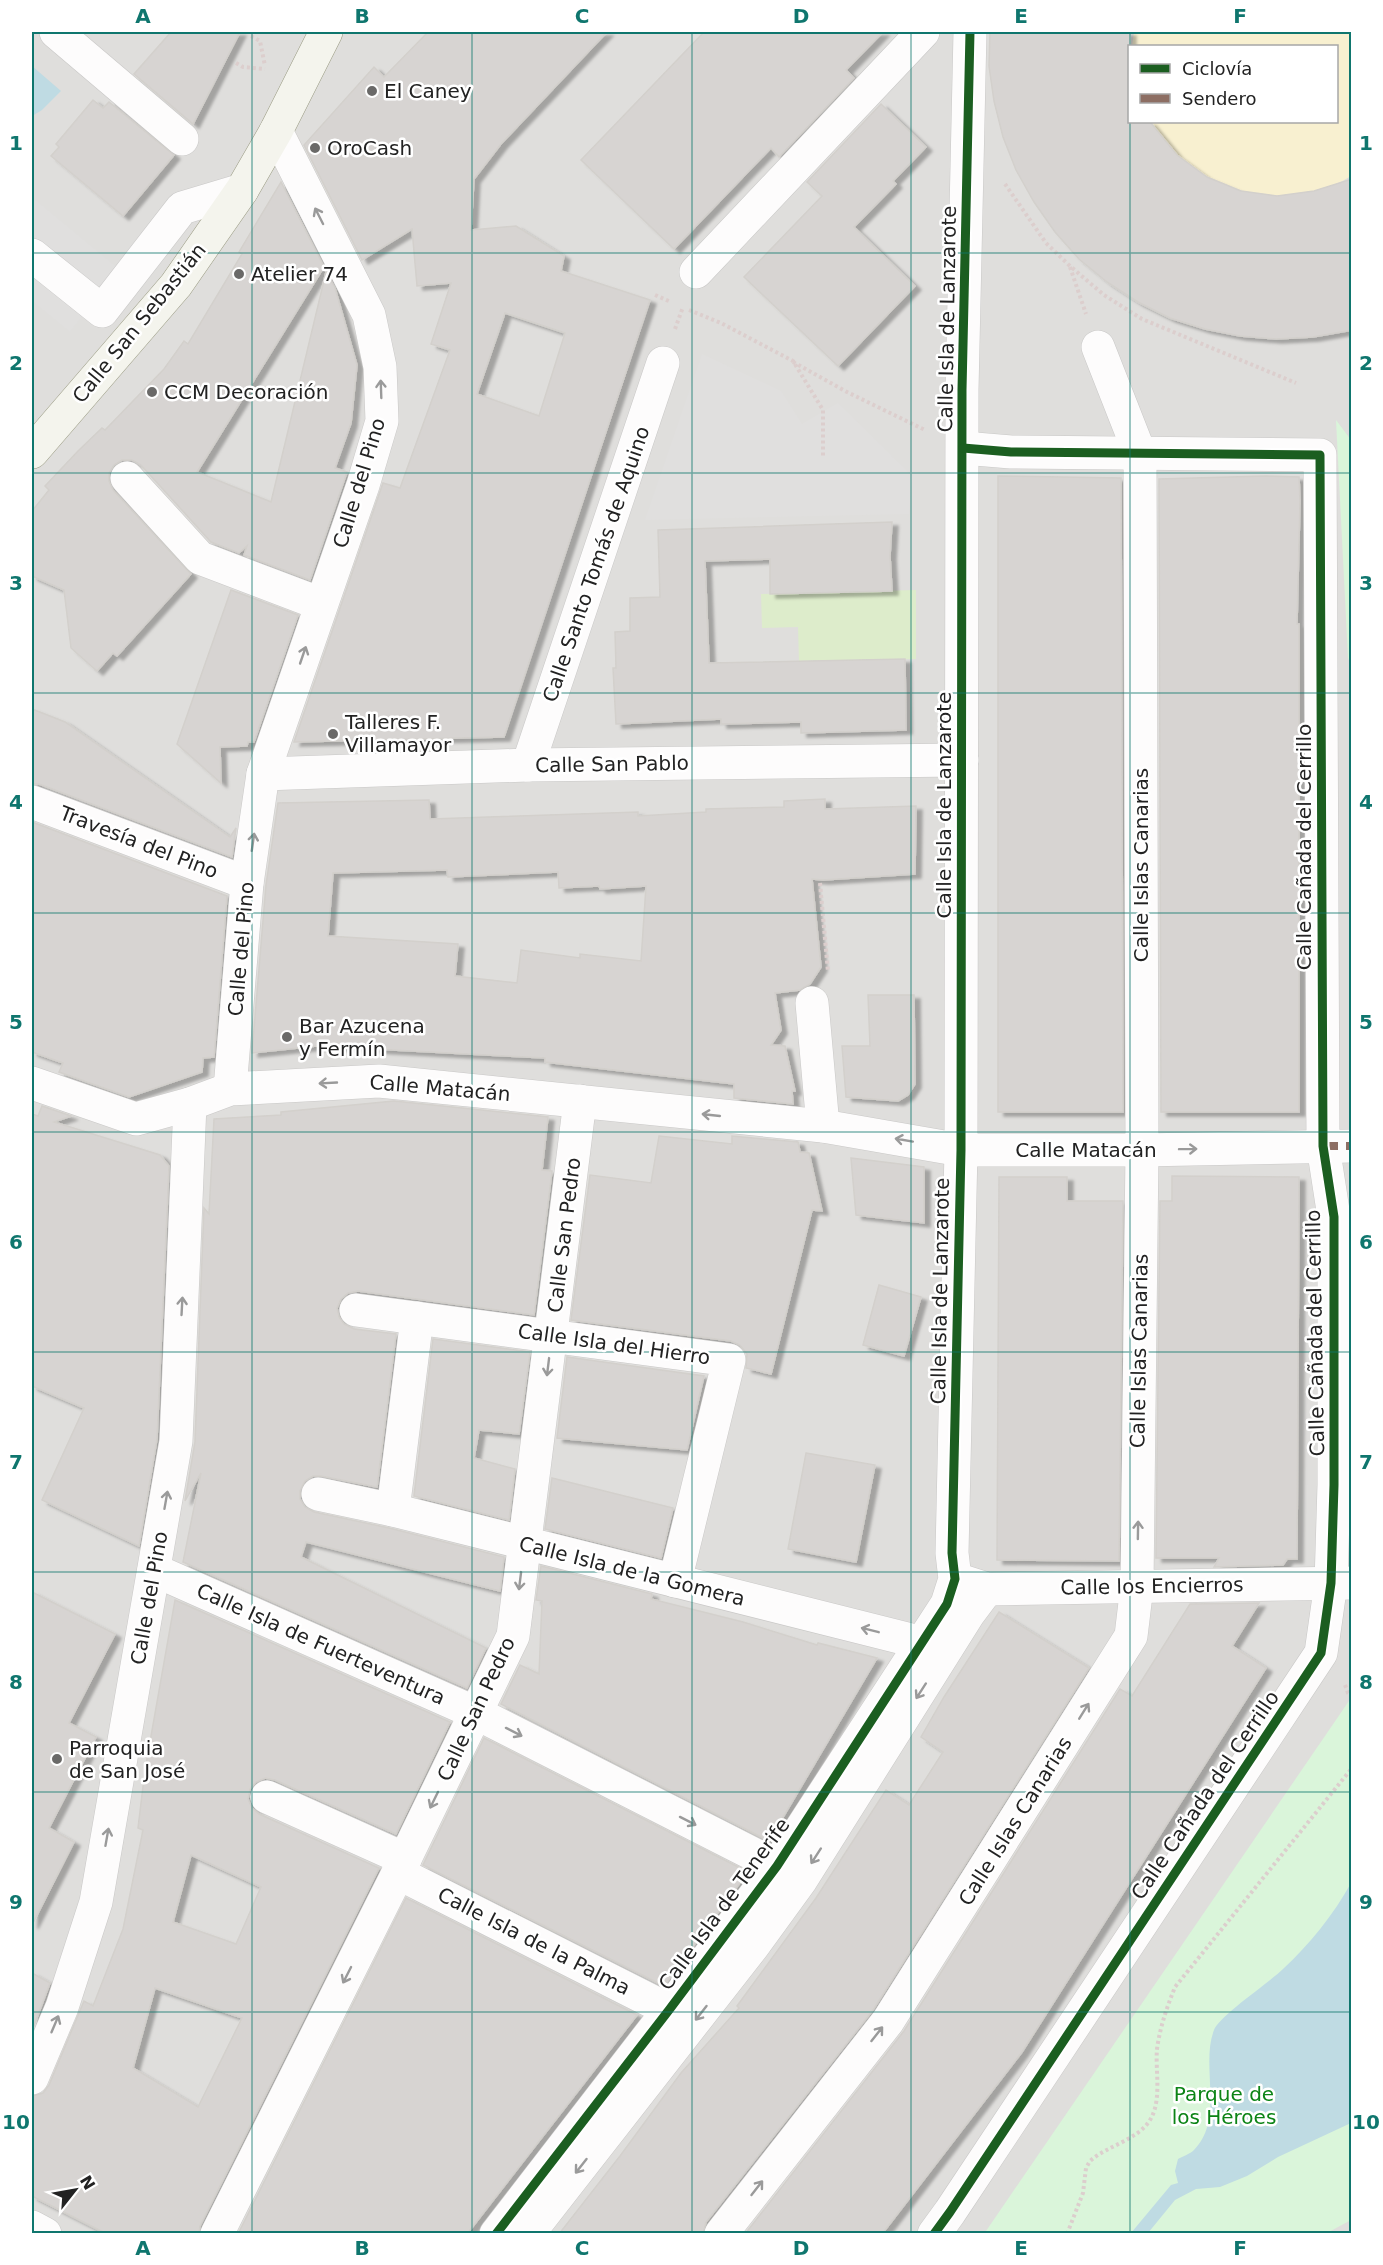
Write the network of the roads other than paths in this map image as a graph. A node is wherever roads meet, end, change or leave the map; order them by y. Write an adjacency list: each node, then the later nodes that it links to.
1 (56, 32): 6 (street)
2 (326, 32): 5 (street, Calle San Sebastián)
3 (923, 32): 9 (street)
4 (970, 32): 12 (street, Calle Isla de Lanzarote)
5 (276, 131): 7 (street, Calle San Sebastián); 16 (street, Calle del Pino, one-way to 5)
6 (182, 139)
7 (242, 190): 8 (street, Calle San Sebastián); 13 (street, Calle San Sebastián)
8 (32, 255)
9 (696, 272)
10 (1098, 348): 14 (street, Calle Islas Canarias)
11 (663, 363): 18 (street, Calle Santo Tomás de Aquino)
12 (963, 448): 14 (street, Calle Cañada del Cerrillo); 17 (street, Calle Isla de Lanzarote)
13 (32, 452)
14 (1140, 454): 28 (street, Calle Cañada del Cerrillo); 30 (street, Calle Islas Canarias)
15 (127, 478): 16 (street)
16 (321, 604): 19 (street, Calle del Pino, one-way to 16)
17 (962, 760): 18 (street, Calle San Pablo); 29 (street, Calle Isla de Lanzarote)
18 (528, 765): 19 (street, Calle San Pablo)
19 (263, 774): 21 (street, Calle del Pino, one-way to 19)
20 (32, 802): 21 (street, Travesía del Pino)
21 (247, 883): 24 (street, Calle del Pino)
22 (813, 1003): 27 (street)
23 (32, 1083): 26 (street, Calle Matacán)
24 (230, 1089): 25 (street, Calle Matacán, one-way to 24); 26 (street, Calle Matacán)
25 (580, 1101): 27 (street, Calle Matacán, one-way to 25); 33 (street, Calle San Pedro)
26 (190, 1104): 37 (street, Calle del Pino, one-way to 26)
27 (823, 1126): 29 (street, Calle Matacán, one-way to 27)
28 (1337, 1146): 30 (street, Calle Matacán, one-way to 28); 40 (street, Calle Cañada del Cerrillo)
29 (961, 1150): 30 (street, Calle Matacán); 38 (street, Calle Isla de Lanzarote)
30 (1142, 1150): 41 (street, Calle Islas Canarias, one-way to 30)
31 (356, 1310): 32 (street, Calle Isla del Hierro)
32 (417, 1317): 33 (street, Calle Isla del Hierro); 35 (street)
33 (552, 1335): 36 (street, Calle San Pedro, one-way to 36); 39 (street, Calle Isla del Hierro)
34 (318, 1494): 35 (street, Calle Isla de la Gomera)
35 (393, 1510): 36 (street, Calle Isla de la Gomera)
36 (525, 1544): 39 (street, Calle Isla de la Gomera); 44 (street, Calle San Pedro, one-way to 44)
37 (154, 1570): 44 (street, Calle Isla de Fuerteventura); 49 (street, Calle del Pino, one-way to 37)
38 (955, 1579): 42 (street, Calle los Encierros); 43 (street, Calle Isla de Tenerife)
39 (675, 1581): 43 (street, Calle Isla de la Gomera, one-way to 39)
40 (1341, 1582): 41 (street, Calle los Encierros); 56 (street, Calle Cañada del Cerrillo)
41 (1137, 1586): 42 (street, Calle los Encierros); 55 (street, Calle Islas Canarias, one-way to 41)
42 (987, 1589): 43 (street, Calle Isla de Tenerife)
43 (934, 1648): 47 (street, Calle Isla de Tenerife); 54 (street, Calle Isla de Tenerife, one-way to 54)
44 (476, 1713): 46 (street, Calle San Pedro, one-way to 46); 47 (street, Calle Isla de Fuerteventura, one-way to 47)
45 (267, 1797): 46 (street, Calle Isla de la Palma)
46 (401, 1866): 48 (street, Calle Isla de la Palma); 52 (street, Calle San Pedro, one-way to 52)
47 (777, 1866): 48 (street, Calle Isla de Tenerife)
48 (669, 2010): 53 (street, Calle Isla de Tenerife)
49 (32, 2078)
50 (32, 2227): 51 (street)
51 (45, 2234)
52 (217, 2234)
53 (496, 2234)
54 (528, 2234)
55 (721, 2234)
56 (934, 2234)

